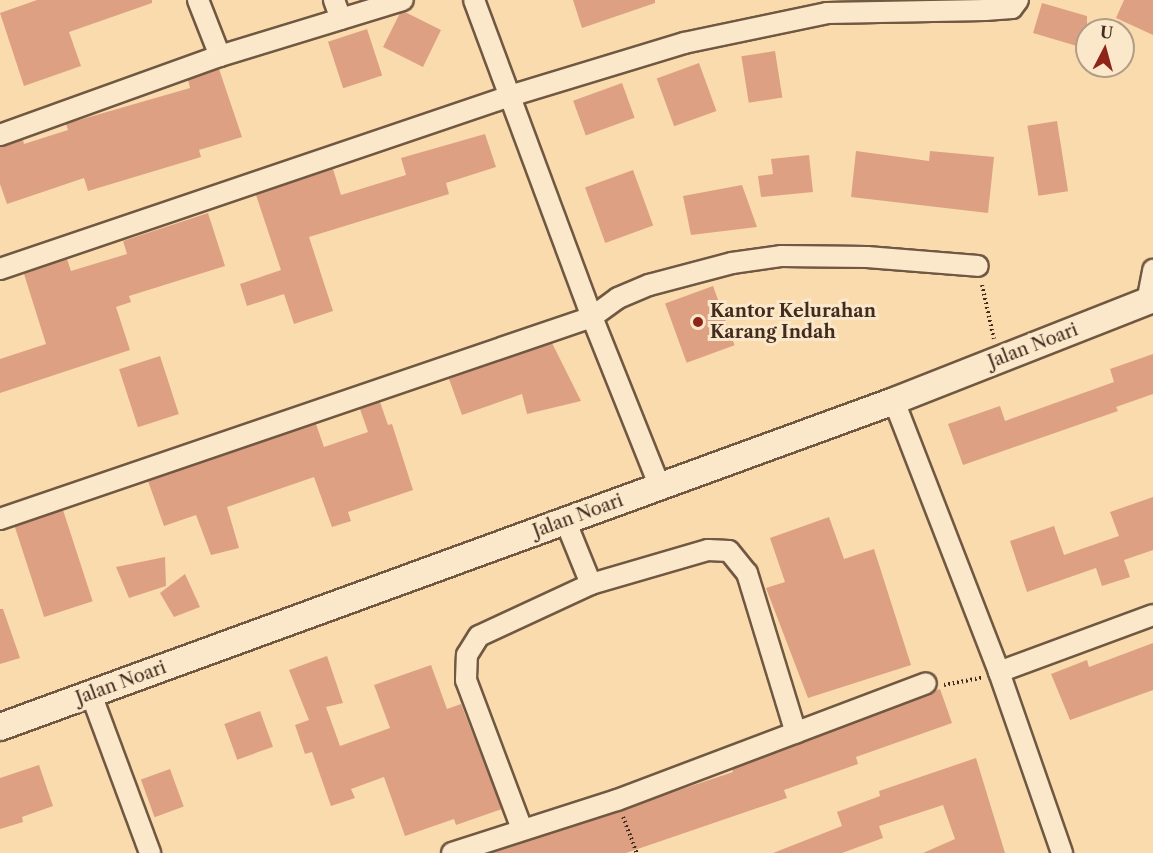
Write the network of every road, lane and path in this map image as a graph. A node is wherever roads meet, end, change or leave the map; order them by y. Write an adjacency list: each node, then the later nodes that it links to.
1 (198, 0): 7 (street)
2 (334, 0): 6 (street)
3 (403, 0): 6 (street)
4 (474, 0): 8 (street)
5 (1018, 0): 8 (street)
6 (341, 19): 7 (street)
7 (220, 56): 9 (street)
8 (510, 96): 11 (street); 14 (street)
9 (0, 135)
10 (978, 267): 14 (street); 15 (path)
11 (0, 269)
12 (1153, 270): 13 (street)
13 (1150, 300): 15 (street, Jalan Noari)
14 (592, 317): 17 (street); 18 (street)
15 (998, 359): 16 (street, Jalan Noari)
16 (894, 401): 17 (street, Jalan Noari); 22 (street)
17 (660, 487): 19 (street, Jalan Noari)
18 (0, 518)
19 (565, 520): 20 (street); 24 (street, Jalan Noari)
20 (591, 584): 26 (street); 28 (street)
21 (1153, 615): 22 (street)
22 (999, 672): 23 (path); 32 (street)
23 (926, 683): 26 (street)
24 (91, 694): 25 (street, Jalan Noari); 29 (street)
25 (0, 728)
26 (796, 733): 27 (street)
27 (617, 800): 28 (street); 31 (path)
28 (522, 829): 30 (street)
29 (150, 853)
30 (452, 853)
31 (637, 853)
32 (1062, 853)

